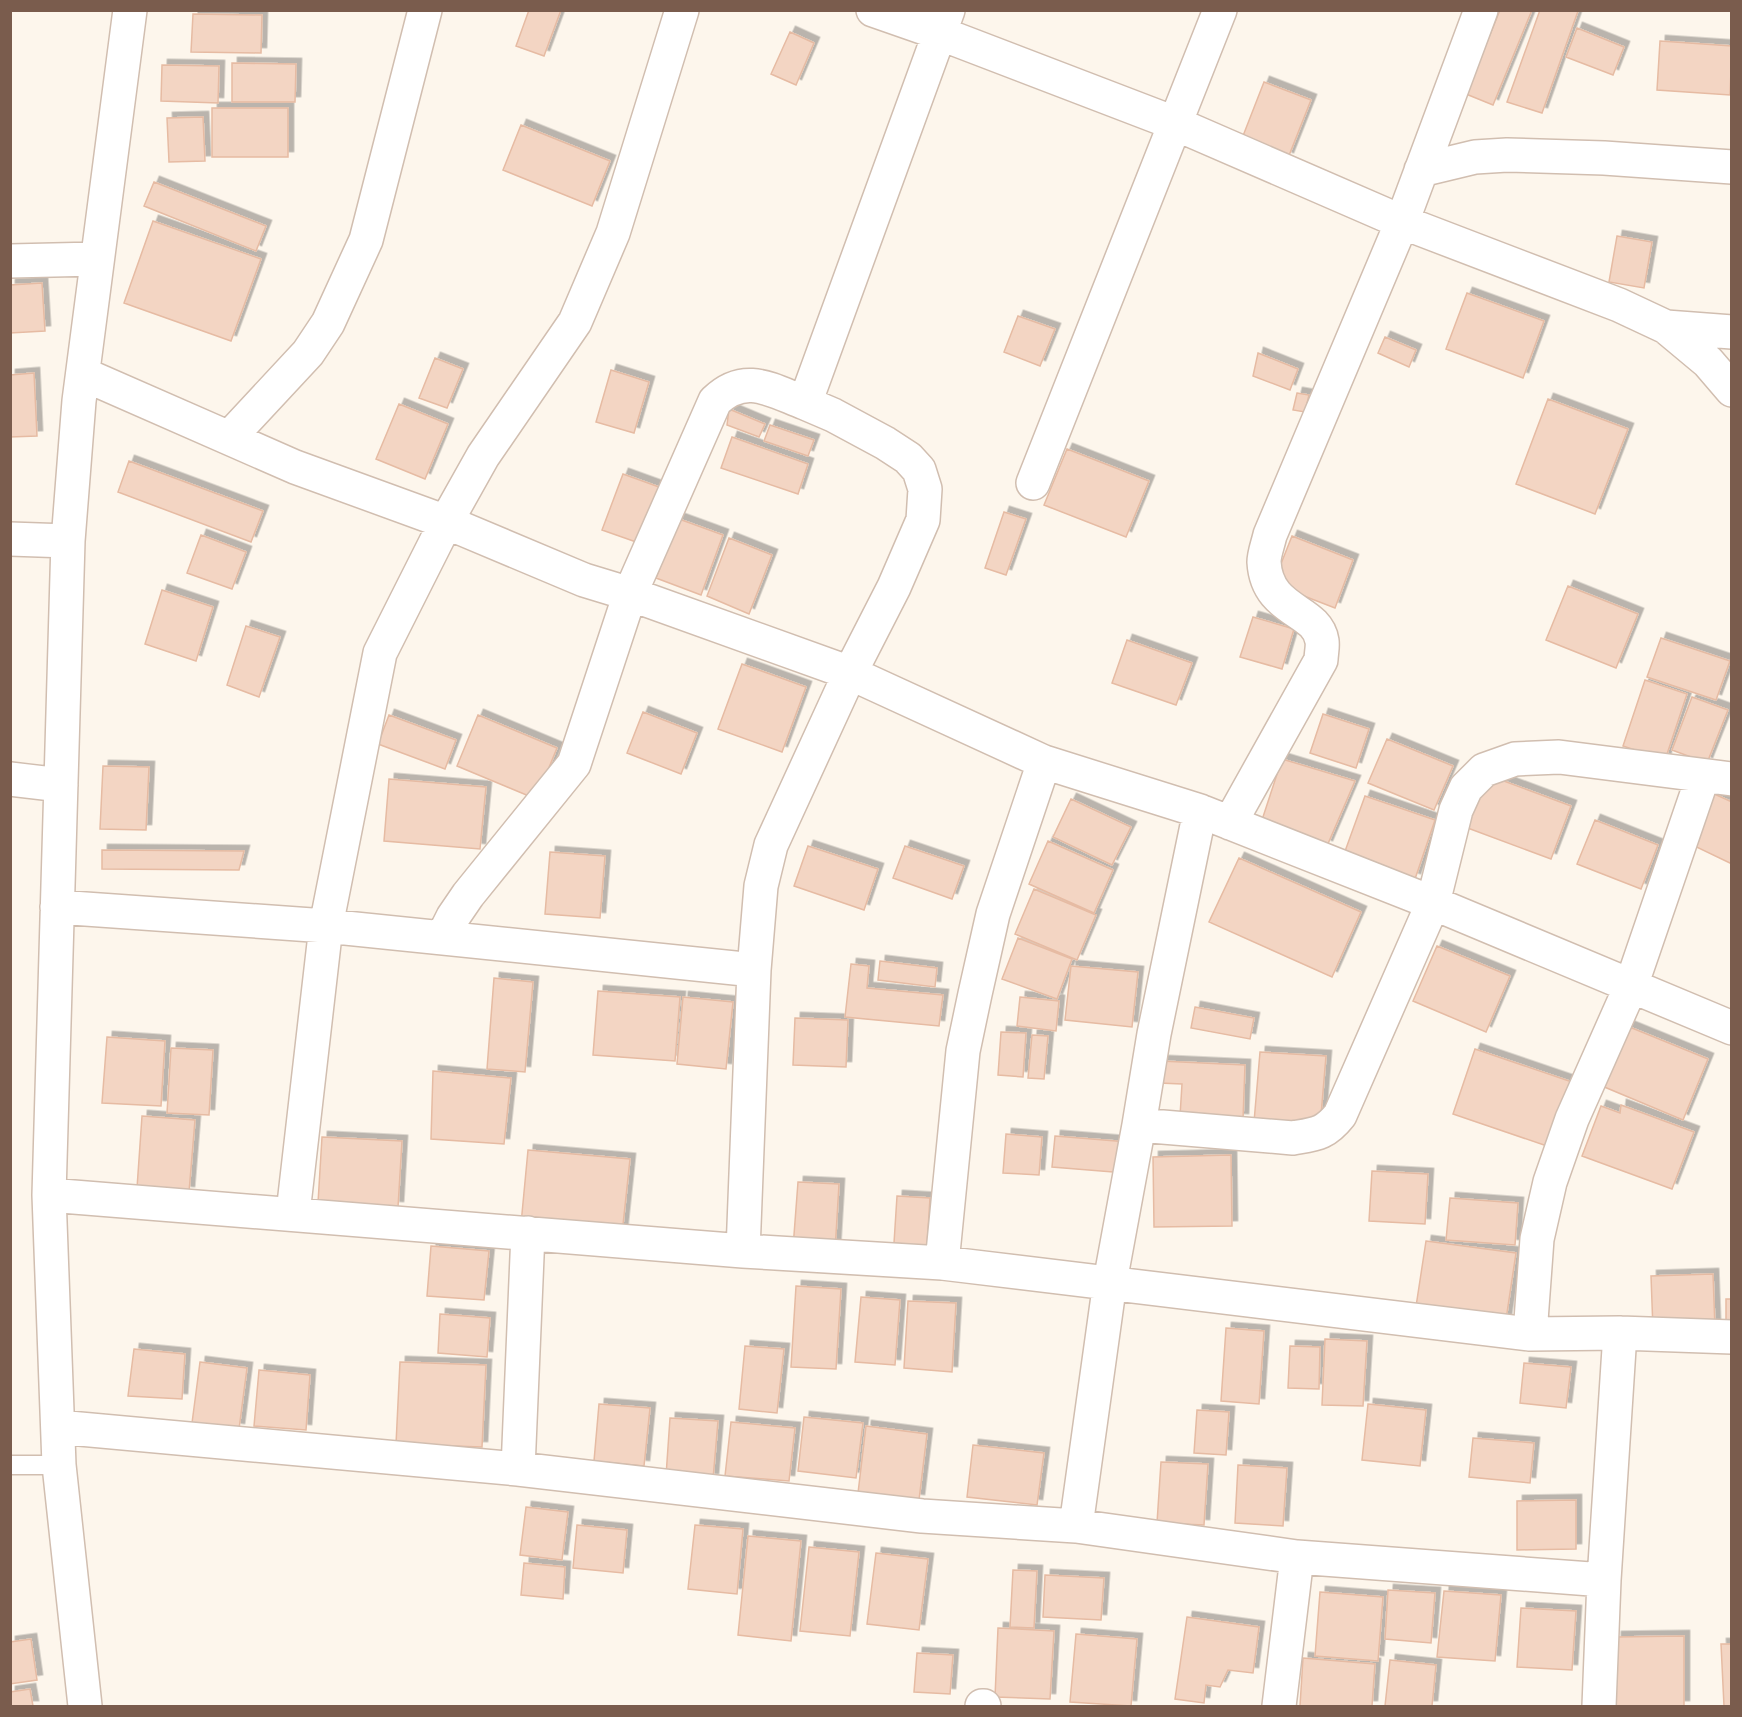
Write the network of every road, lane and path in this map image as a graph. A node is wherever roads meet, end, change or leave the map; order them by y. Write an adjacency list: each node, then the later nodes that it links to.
1 (130, 10): 12 (street)
2 (425, 10): 19 (street)
3 (682, 10): 21 (street)
4 (873, 10): 7 (street)
5 (1220, 10): 8 (street)
6 (1481, 10): 10 (street)
7 (944, 22): 8 (street); 18 (street)
8 (1174, 123): 11 (street); 20 (street)
9 (1731, 167): 10 (street)
10 (1421, 170): 11 (street)
11 (1402, 222): 14 (street); 31 (street)
12 (97, 258): 13 (street); 16 (street)
13 (10, 261)
14 (1666, 327): 15 (street); 17 (street)
15 (1731, 332)
16 (83, 374): 19 (street); 23 (street)
17 (1731, 390)
18 (805, 403): 24 (street); 25 (street)
19 (229, 438): 21 (street)
20 (1034, 483)
21 (446, 522): 24 (street); 34 (street)
22 (10, 540): 23 (street)
23 (68, 541): 29 (street)
24 (630, 594): 25 (street); 35 (street)
25 (850, 673): 26 (street); 36 (street)
26 (1044, 762): 30 (street); 44 (street)
27 (1717, 778): 32 (street); 37 (street)
28 (10, 779): 29 (street)
29 (61, 785): 33 (street)
30 (1200, 811): 31 (street); 39 (street)
31 (1230, 823): 32 (street)
32 (1433, 903): 37 (street); 39 (street)
33 (57, 907): 34 (street); 40 (street)
34 (326, 926): 35 (street); 41 (street)
35 (443, 937): 36 (street)
36 (754, 970): 43 (street)
37 (1631, 986): 38 (street); 47 (street)
38 (1731, 1028)
39 (1139, 1125): 45 (street)
40 (49, 1195): 41 (street); 49 (street)
41 (293, 1213): 42 (street)
42 (528, 1233): 43 (street); 52 (street)
43 (743, 1251): 44 (street)
44 (942, 1263): 45 (street)
45 (1110, 1282): 47 (street); 53 (street)
46 (1620, 1332): 47 (street); 48 (street); 55 (street)
47 (1530, 1334)
48 (1731, 1337)
49 (58, 1427): 51 (street); 52 (street)
50 (10, 1465): 51 (lane)
51 (59, 1465): 56 (street)
52 (518, 1469): 53 (street)
53 (1076, 1526): 54 (street)
54 (1297, 1557): 55 (street); 57 (street)
55 (1604, 1580): 58 (street)
56 (85, 1707)
57 (1279, 1707)
58 (1599, 1707)

